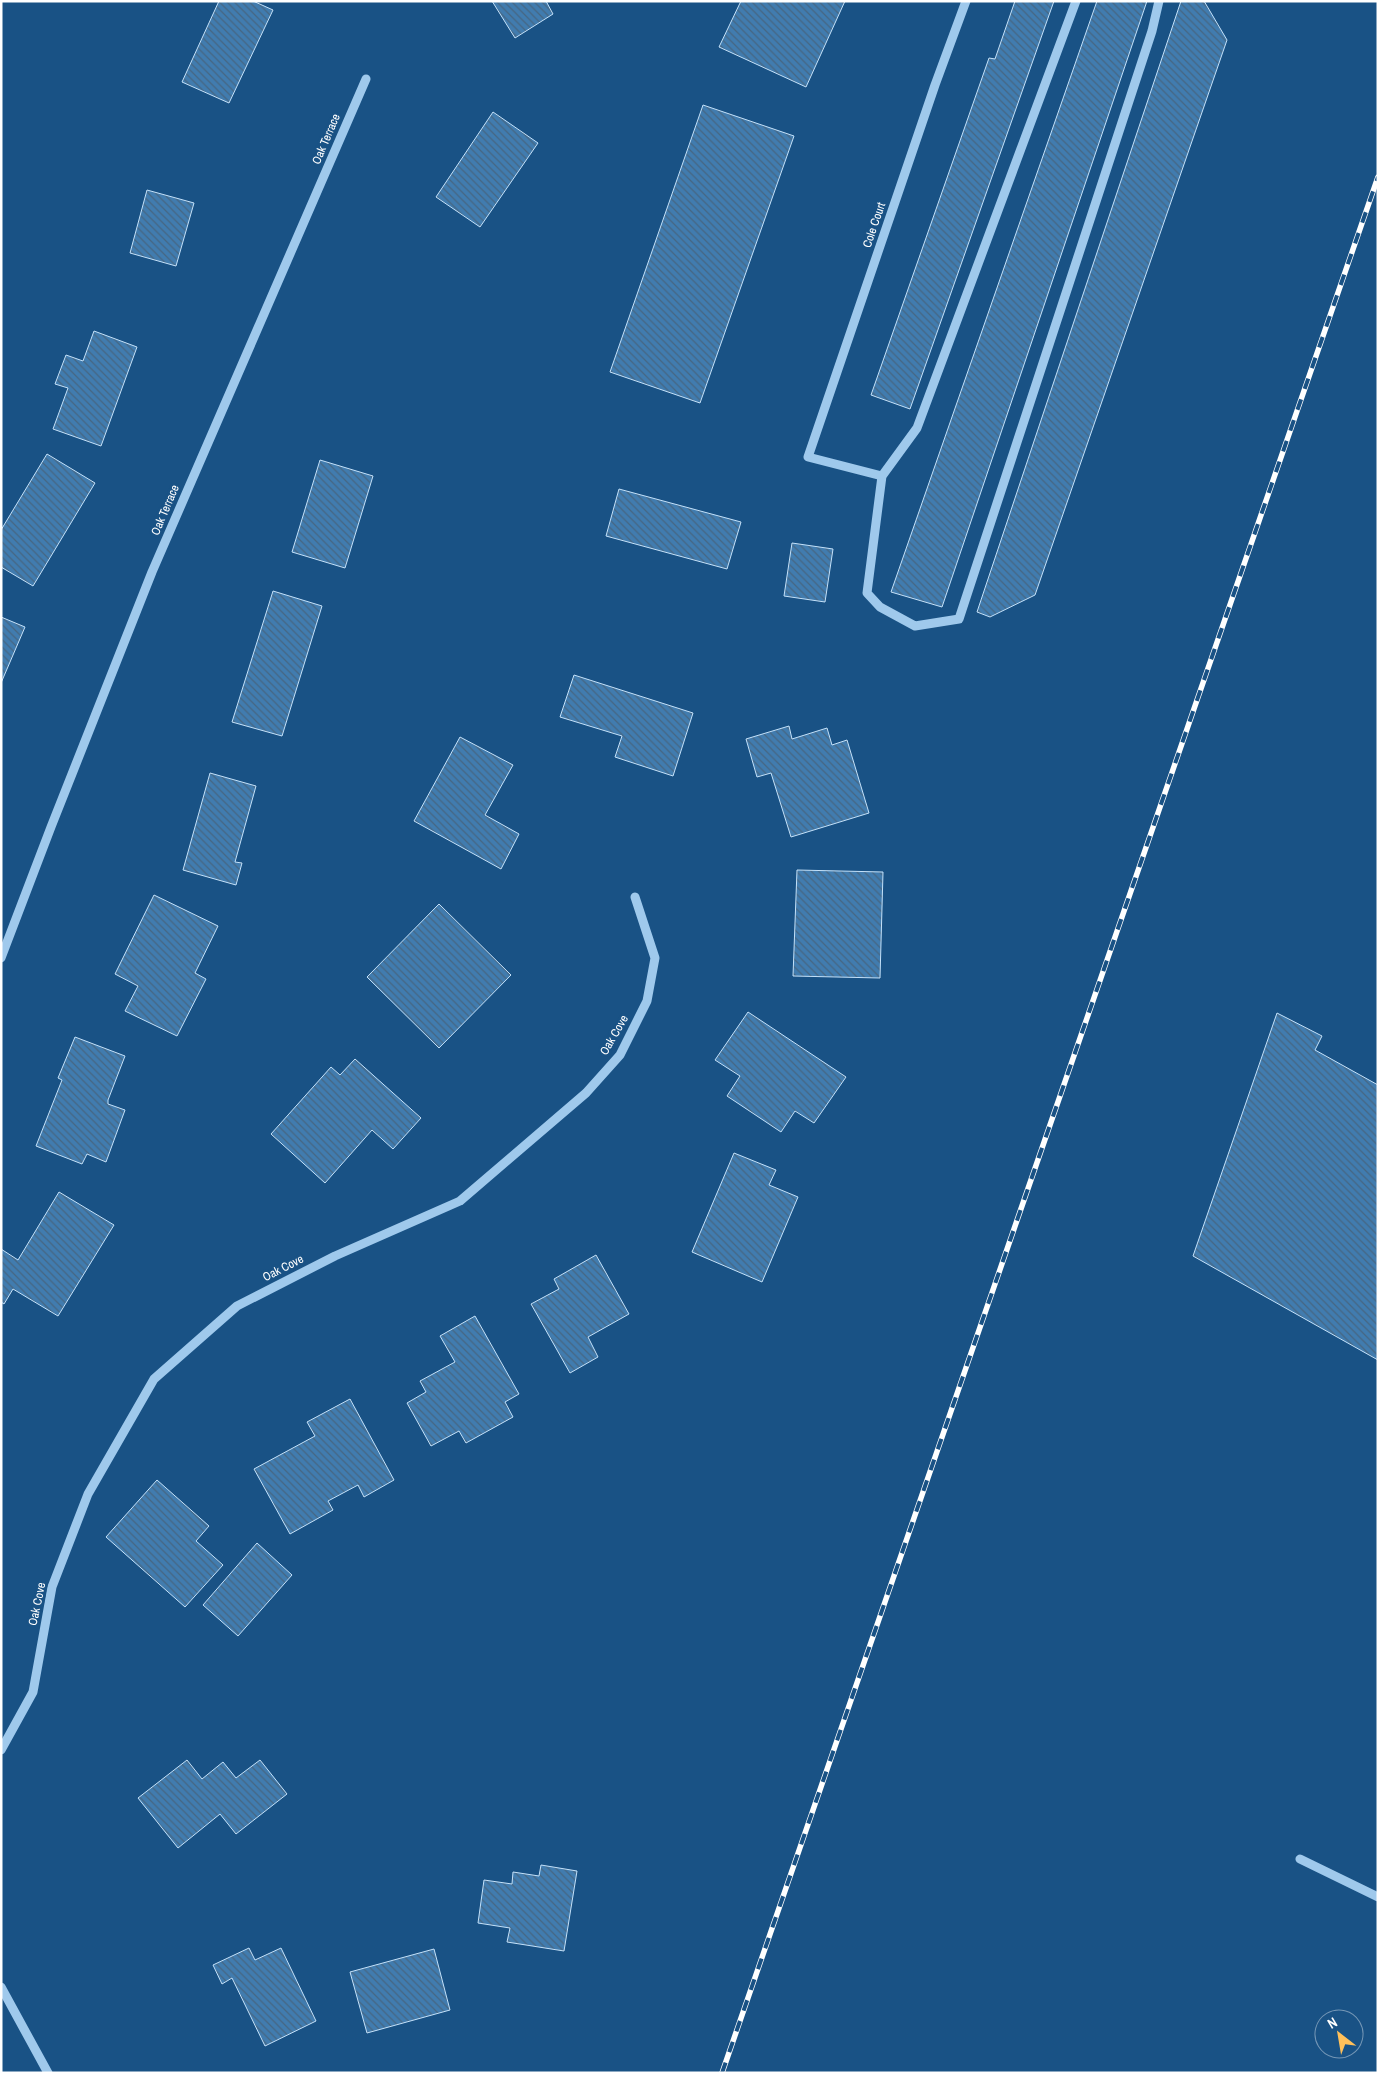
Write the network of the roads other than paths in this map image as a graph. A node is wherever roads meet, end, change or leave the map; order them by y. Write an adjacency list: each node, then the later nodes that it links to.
1 (966, 1): 5 (street, Cole Court)
2 (1076, 1): 5 (street)
3 (1159, 1): 5 (street)
4 (366, 79): 7 (street, Oak Terrace)
5 (882, 476)
6 (635, 897): 8 (street, Oak Cove)
7 (1, 958)
8 (1, 1750)
9 (1300, 1859): 10 (street)
10 (1378, 1897)
11 (1, 1987): 12 (street)
12 (48, 2073)

